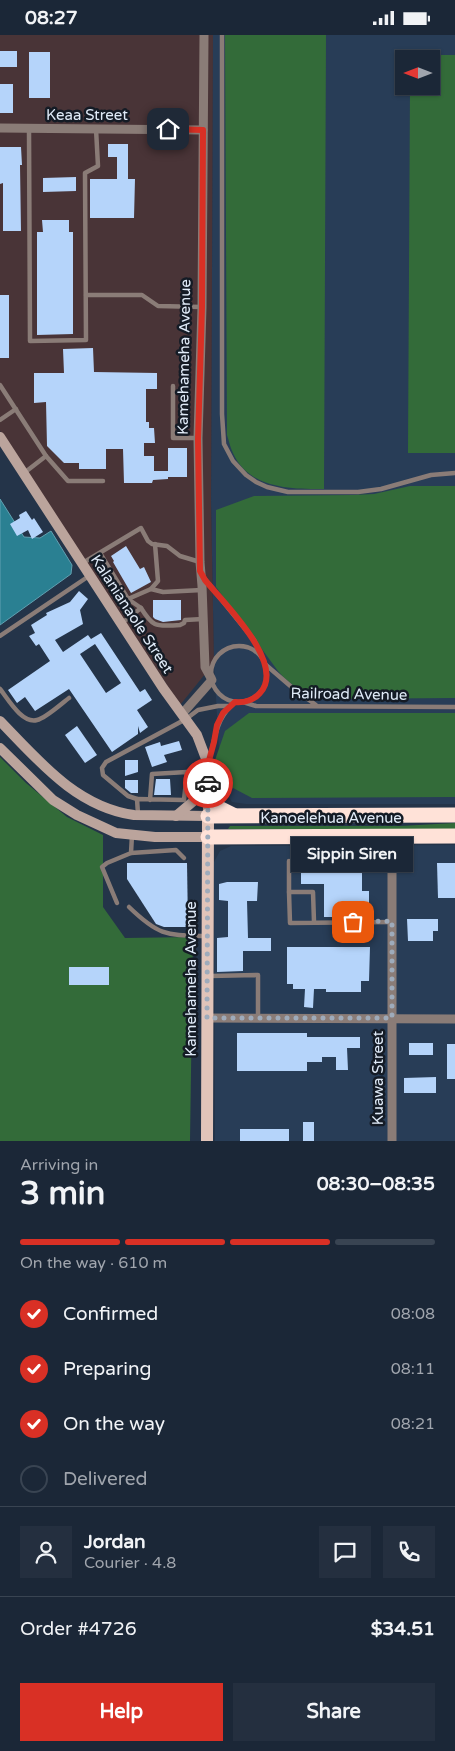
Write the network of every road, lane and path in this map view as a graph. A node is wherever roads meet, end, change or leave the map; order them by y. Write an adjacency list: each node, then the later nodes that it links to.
1 (204, 35): 6 (street, Kamehameha Avenue)
2 (222, 35): 17 (lane)
3 (0, 129): 4 (street, Keaa Street)
4 (29, 129): 5 (street, Keaa Street); 7 (lane)
5 (96, 129): 6 (street, Keaa Street); 7 (lane)
6 (203, 130): 8 (street, Kamehameha Avenue)
7 (86, 295): 8 (lane)
8 (202, 307): 14 (street, Kamehameha Avenue)
9 (0, 385): 11 (lane)
10 (173, 385): 14 (lane)
11 (16, 409): 12 (lane); 15 (lane)
12 (0, 420)
13 (0, 437): 16 (street, Kalanianaole Street)
14 (198, 439): 22 (street, Kamehameha Avenue)
15 (46, 456): 16 (lane); 18 (lane)
16 (24, 473): 21 (street, Kalanianaole Street)
17 (455, 473)
18 (103, 481)
19 (156, 544): 20 (lane); 22 (lane); 24 (lane)
20 (100, 553): 21 (lane); 26 (lane)
21 (82, 564): 23 (street, Kalanianaole Street)
22 (200, 567): 25 (street, Kamehameha Avenue); 31 (lane)
23 (89, 576): 29 (street, Kalanianaole Street); 30 (lane)
24 (151, 589): 25 (lane); 26 (lane)
25 (202, 589): 28 (street, Kamehameha Avenue)
26 (128, 599): 27 (lane)
27 (141, 608): 28 (lane); 29 (lane)
28 (203, 619): 33 (street, Kamehameha Avenue)
29 (121, 624): 41 (street, Kalanianaole Street)
30 (0, 637)
31 (261, 655): 32 (lane); 33 (lane)
32 (266, 664): 37 (lane); 39 (lane)
33 (211, 679): 36 (lane); 41 (street)
34 (0, 689): 35 (lane)
35 (69, 698)
36 (235, 702): 37 (lane); 38 (lane)
37 (243, 702): 39 (lane, Railroad Avenue)
38 (230, 706): 41 (lane); 45 (lane)
39 (317, 706): 40 (lane, Railroad Avenue)
40 (455, 707)
41 (184, 716): 45 (street, Kalanianaole Street); 46 (lane)
42 (0, 721): 48 (street)
43 (0, 748): 53 (street)
44 (188, 772): 45 (lane); 47 (lane); 47 (lane)
45 (208, 772): 50 (street); 51 (street, Kalanianaole Street); 52 (highway)
46 (137, 799): 47 (lane); 48 (lane)
47 (150, 800)
48 (138, 815): 50 (street)
49 (455, 815): 52 (highway, Kanoelehua Avenue)
50 (176, 816): 51 (street)
51 (208, 816): 52 (highway, Kanoelehua Avenue); 56 (main road, Kamehameha Avenue)
52 (237, 816)
53 (132, 835): 56 (street); 57 (lane)
54 (392, 836): 55 (highway, Kanoelehua Avenue); 56 (highway, Kanoelehua Avenue); 63 (street, Kuawa Street)
55 (455, 836)
56 (208, 837): 65 (main road, Kamehameha Avenue)
57 (131, 853): 58 (lane); 61 (lane)
58 (184, 858)
59 (288, 861): 60 (lane)
60 (289, 892): 64 (lane); 64 (lane)
61 (117, 903)
62 (129, 907): 65 (lane)
63 (392, 921): 64 (lane); 69 (street, Kuawa Street)
64 (314, 922)
65 (207, 936): 66 (main road, Kamehameha Avenue)
66 (207, 976): 67 (main road, Kamehameha Avenue); 68 (lane)
67 (207, 1018): 68 (street); 71 (main road, Kamehameha Avenue)
68 (258, 1018): 69 (street)
69 (392, 1018): 70 (street); 72 (street, Kuawa Street)
70 (455, 1019)
71 (207, 1141)
72 (392, 1141)

